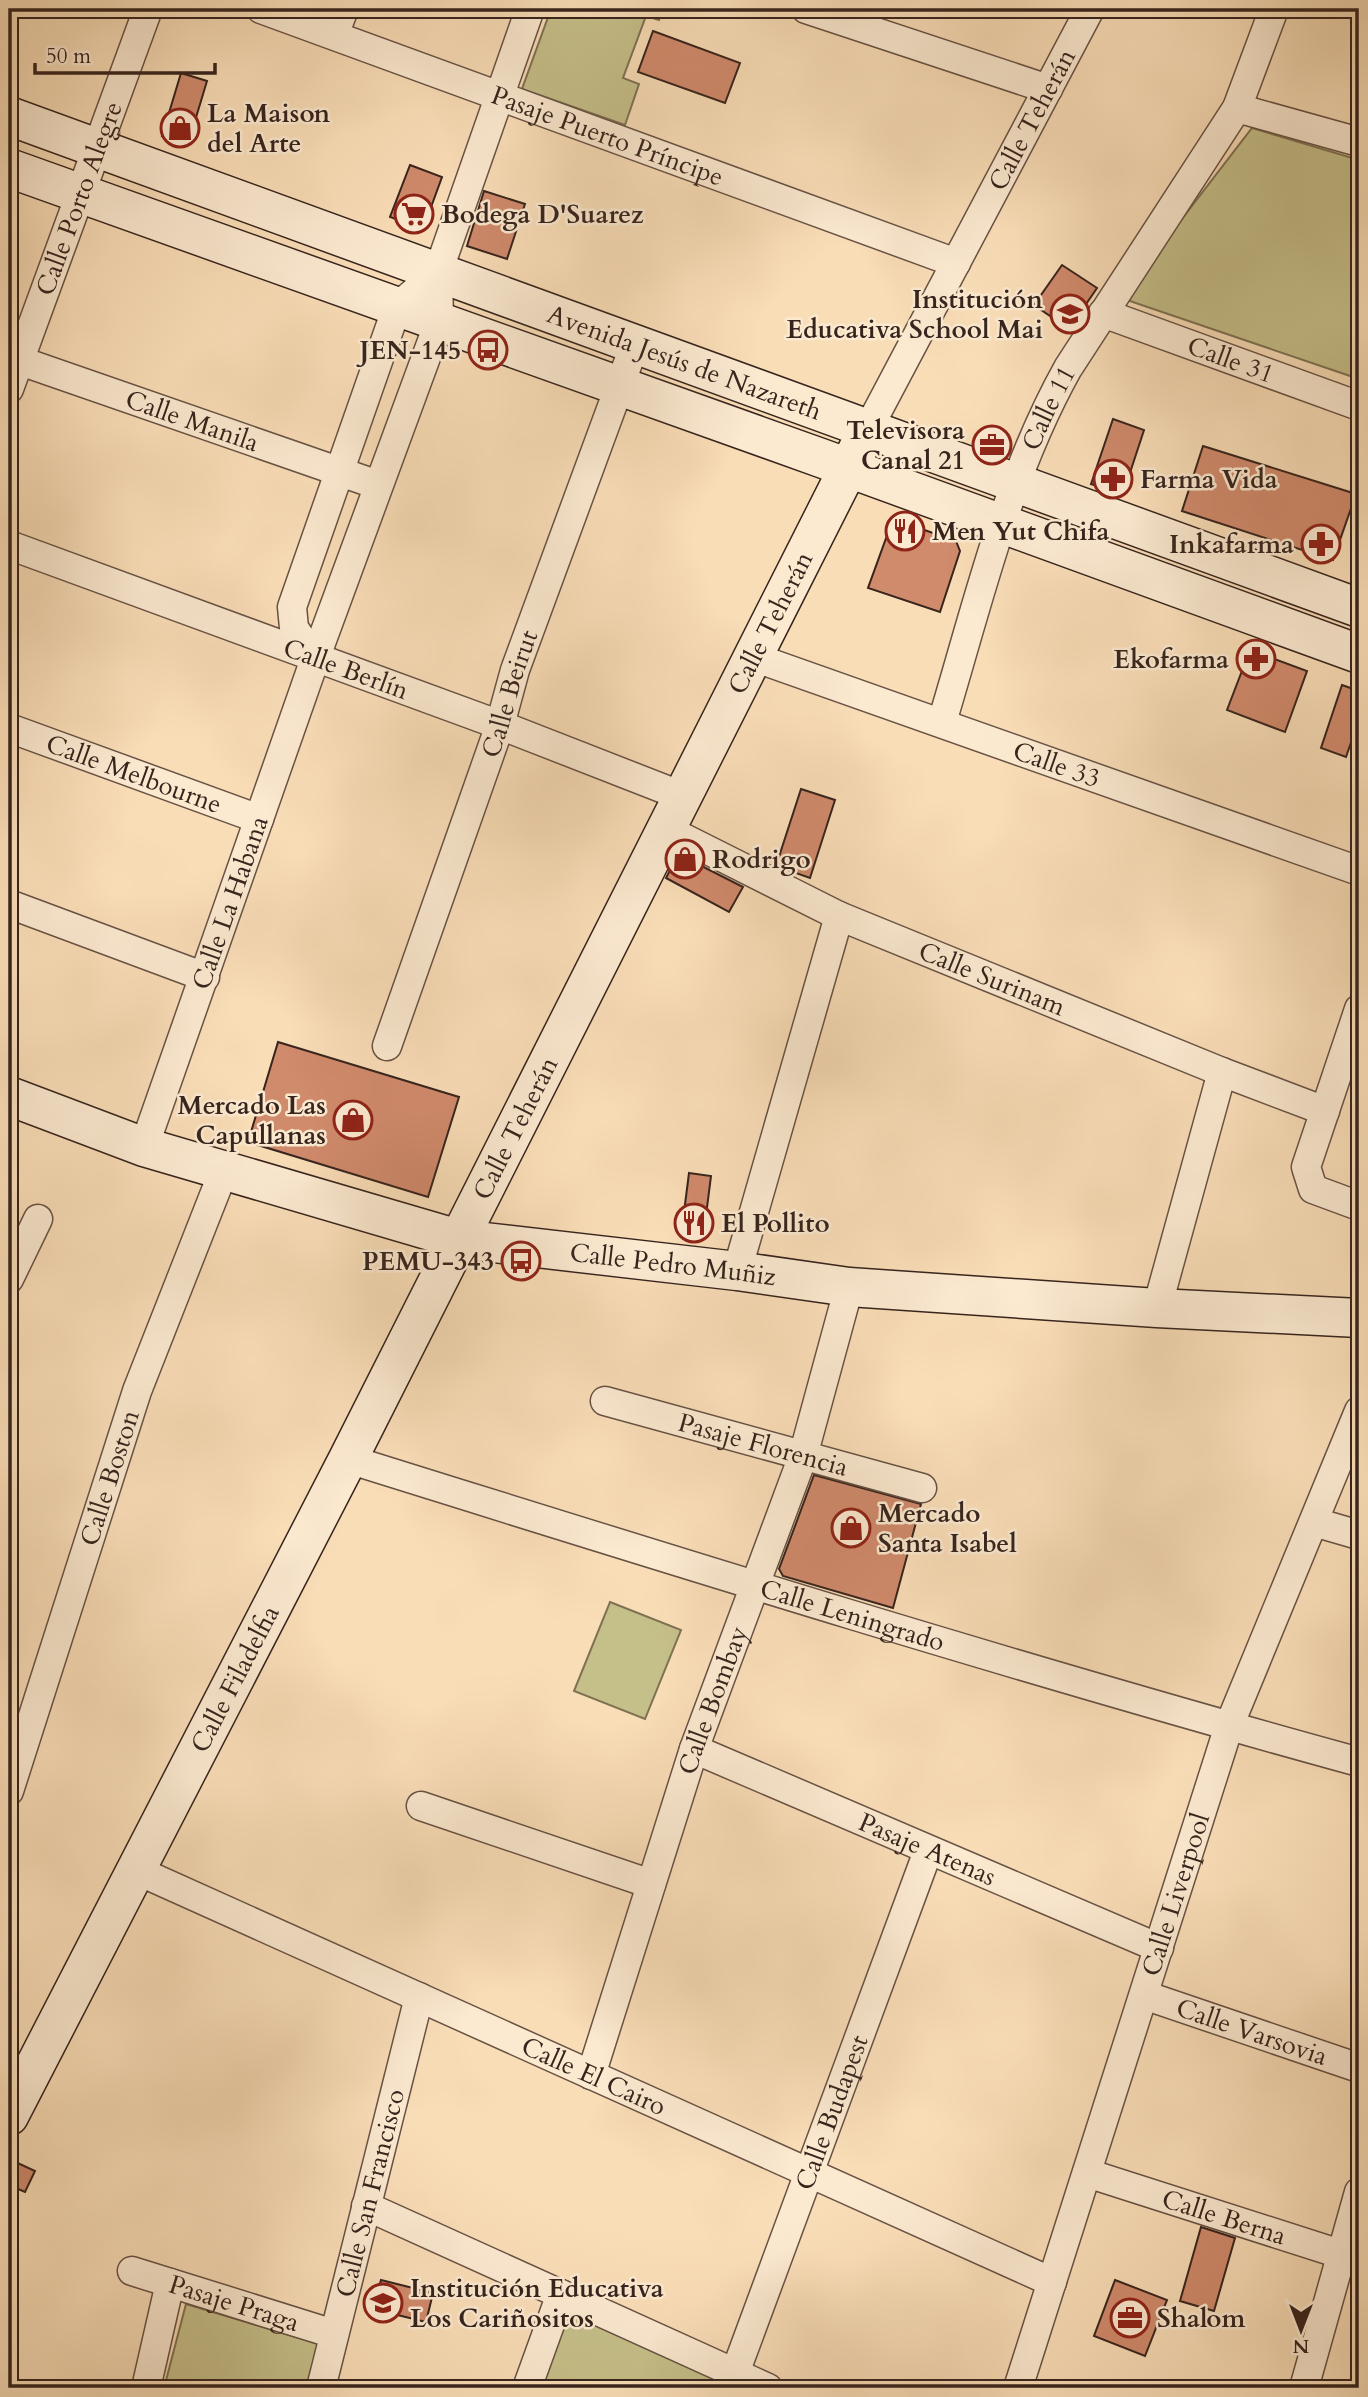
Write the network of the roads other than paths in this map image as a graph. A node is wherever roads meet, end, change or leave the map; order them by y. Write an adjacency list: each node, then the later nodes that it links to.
1 (148, 9): 14 (street, Calle Porto Alegre)
2 (261, 9): 8 (street, Pasaje Puerto Príncipe)
3 (344, 9): 8 (street)
4 (530, 9): 10 (street, Calle La Habana)
5 (806, 9): 9 (street)
6 (1090, 9): 9 (street, Calle Teherán)
7 (1274, 9): 11 (street, Calle 11)
8 (334, 36): 10 (street, Pasaje Puerto Príncipe)
9 (1048, 89): 17 (street, Calle Teherán)
10 (499, 96): 17 (street, Pasaje Puerto Príncipe); 18 (street, Calle La Habana)
11 (1237, 108): 13 (street); 20 (street, Calle 11)
12 (9, 116): 14 (street, Avenida Jesús de Nazareth)
13 (1359, 142)
14 (97, 148): 16 (street, Calle Porto Alegre); 18 (street, Avenida Jesús de Nazareth)
15 (9, 168): 16 (street, Avenida Jesús de Nazareth)
16 (80, 194): 19 (street, Avenida Jesús de Nazareth); 23 (street, Calle Porto Alegre)
17 (956, 263): 27 (street, Calle Teherán)
18 (438, 272): 19 (street); 21 (street, Calle La Habana); 22 (street, Avenida Jesús de Nazareth)
19 (397, 307): 21 (street, Avenida Jesús de Nazareth); 29 (street)
20 (1104, 313): 26 (street, Calle 31); 30 (street, Calle 11)
21 (439, 322): 24 (street, Avenida Jesús de Nazareth); 31 (street, Calle La Habana)
22 (635, 344): 24 (street, Calle Beirut); 27 (street, Avenida Jesús de Nazareth)
23 (14, 358): 25 (street, Calle Porto Alegre); 29 (street, Calle Manila)
24 (620, 386): 28 (street, Avenida Jesús de Nazareth); 39 (street, Calle Beirut)
25 (9, 389)
26 (1359, 406)
27 (868, 429): 28 (street, Calle Teherán); 30 (street, Avenida Jesús de Nazareth)
28 (848, 468): 32 (street, Avenida Jesús de Nazareth); 36 (street, Calle Teherán)
29 (338, 471): 31 (street, Calle Manila); 37 (street)
30 (1017, 483): 32 (street, Calle 11); 34 (street, Avenida Jesús de Nazareth)
31 (378, 485): 37 (street, Calle La Habana)
32 (1002, 524): 35 (street, Avenida Jesús de Nazareth); 38 (street, Calle 11)
33 (9, 545): 37 (street, Calle Berlín)
34 (1359, 608)
35 (1359, 654)
36 (753, 657): 38 (street, Calle 33); 41 (street, Calle Teherán)
37 (315, 659): 39 (street, Calle Berlín); 42 (street, Calle La Habana)
38 (942, 722): 44 (street, Calle 33)
39 (500, 725): 41 (street, Calle Berlín); 49 (street, Calle Beirut)
40 (9, 728): 42 (street, Calle Melbourne)
41 (682, 796): 43 (street, Calle Teherán)
42 (259, 818): 47 (street, Calle La Habana)
43 (666, 829): 46 (street, Calle Surinam); 57 (street, Calle Teherán)
44 (1359, 871)
45 (9, 904): 47 (street)
46 (839, 916): 50 (street, Calle Surinam); 58 (street)
47 (205, 977): 53 (street, Calle La Habana)
48 (1359, 1009): 52 (street)
49 (387, 1046)
50 (1222, 1072): 52 (street, Calle Surinam); 61 (street)
51 (9, 1096): 53 (street, Calle Pedro Muñiz)
52 (1325, 1111): 55 (street)
53 (144, 1147): 54 (street, Calle Pedro Muñiz)
54 (224, 1170): 57 (street, Calle Pedro Muñiz); 74 (street, Calle Boston)
55 (1359, 1206)
56 (38, 1219): 59 (street)
57 (458, 1239): 58 (street, Calle Pedro Muñiz); 66 (street, Calle Filadelfia)
58 (737, 1272): 60 (street, Calle Pedro Muñiz)
59 (9, 1279)
60 (849, 1287): 61 (street, Calle Pedro Muñiz); 65 (street, Calle Bombay)
61 (1157, 1308): 62 (street, Calle Pedro Muñiz)
62 (1359, 1318)
63 (605, 1401): 65 (street, Pasaje Florencia)
64 (1359, 1411): 68 (street, Calle Liverpool)
65 (803, 1456): 67 (street, Pasaje Florencia); 70 (street, Calle Bombay)
66 (348, 1459): 70 (street, Calle Leningrado); 77 (street, Calle Filadelfia)
67 (922, 1488)
68 (1314, 1522): 69 (street); 71 (street, Calle Liverpool)
69 (1359, 1535)
70 (754, 1586): 71 (street, Calle Leningrado); 72 (street, Calle Bombay)
71 (1229, 1726): 73 (street, Calle Leningrado); 79 (street, Calle Liverpool)
72 (694, 1749): 76 (street, Pasaje Atenas); 78 (street, Calle Bombay)
73 (1359, 1762)
74 (9, 1791)
75 (421, 1806): 78 (street)
76 (928, 1851): 79 (street, Pasaje Atenas); 86 (street, Calle Budapest)
77 (136, 1870): 81 (street, Calle El Cairo); 84 (street, Calle Filadelfia)
78 (651, 1884): 83 (street, Calle Bombay)
79 (1158, 1948): 80 (street, Calle Liverpool)
80 (1143, 1995): 82 (street, Calle Varsovia); 85 (street, Calle Liverpool)
81 (419, 1997): 83 (street, Calle El Cairo); 88 (street, Calle San Francisco)
82 (1359, 2068)
83 (592, 2075): 86 (street, Calle El Cairo)
84 (9, 2116)
85 (1087, 2173): 89 (street, Calle Berna); 91 (street, Calle Liverpool)
86 (808, 2174): 91 (street, Calle El Cairo); 95 (street, Calle Budapest)
87 (1359, 2192): 89 (street)
88 (366, 2206): 93 (street); 94 (street, Calle San Francisco)
89 (1351, 2257): 101 (street)
90 (132, 2271): 92 (street, Pasaje Praga)
91 (1052, 2282): 100 (street, Calle Liverpool)
92 (170, 2283): 94 (street, Pasaje Praga); 96 (street)
93 (561, 2294): 95 (street); 98 (street)
94 (334, 2334): 97 (street, Calle San Francisco)
95 (734, 2373): 99 (street)
96 (146, 2388)
97 (321, 2388)
98 (527, 2388)
99 (768, 2388)
100 (1018, 2388)
101 (1304, 2388)

